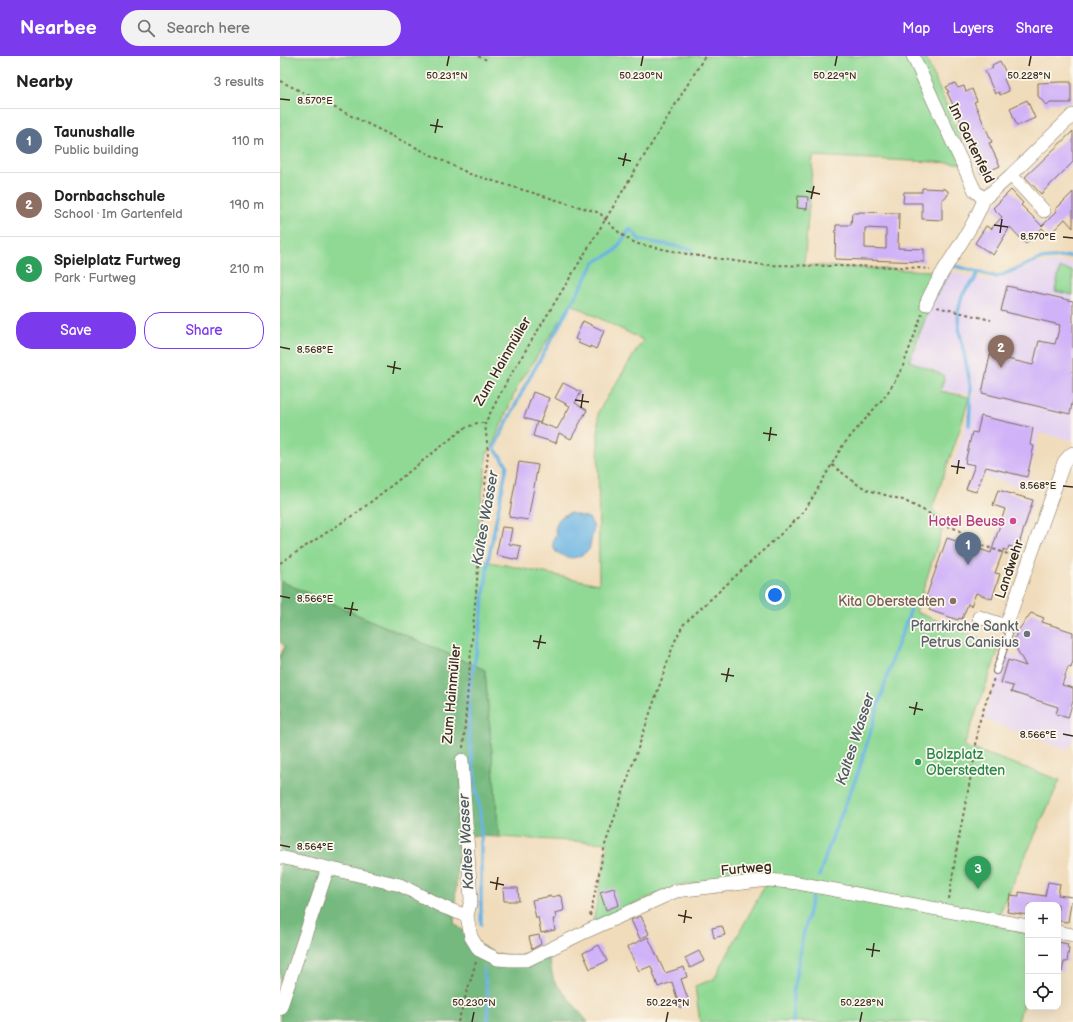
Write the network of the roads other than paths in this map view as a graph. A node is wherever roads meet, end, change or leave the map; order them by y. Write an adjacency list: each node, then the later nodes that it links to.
1 (912, 56): 4 (street, Im Gartenfeld)
2 (1073, 115): 3 (street)
3 (1011, 175): 4 (street); 5 (street)
4 (984, 199): 6 (street, Im Gartenfeld)
5 (1044, 211)
6 (926, 304)
7 (1073, 453): 9 (street, Landwehr)
8 (979, 617): 9 (street)
9 (1006, 626): 10 (lane)
10 (996, 671)
11 (462, 760): 14 (street, Zum Hainmüller)
12 (280, 858): 13 (street)
13 (328, 868): 14 (street); 18 (street)
14 (467, 916): 15 (street, Furtweg)
15 (1025, 925)
16 (1061, 933): 17 (street)
17 (1073, 935)
18 (280, 1009)

